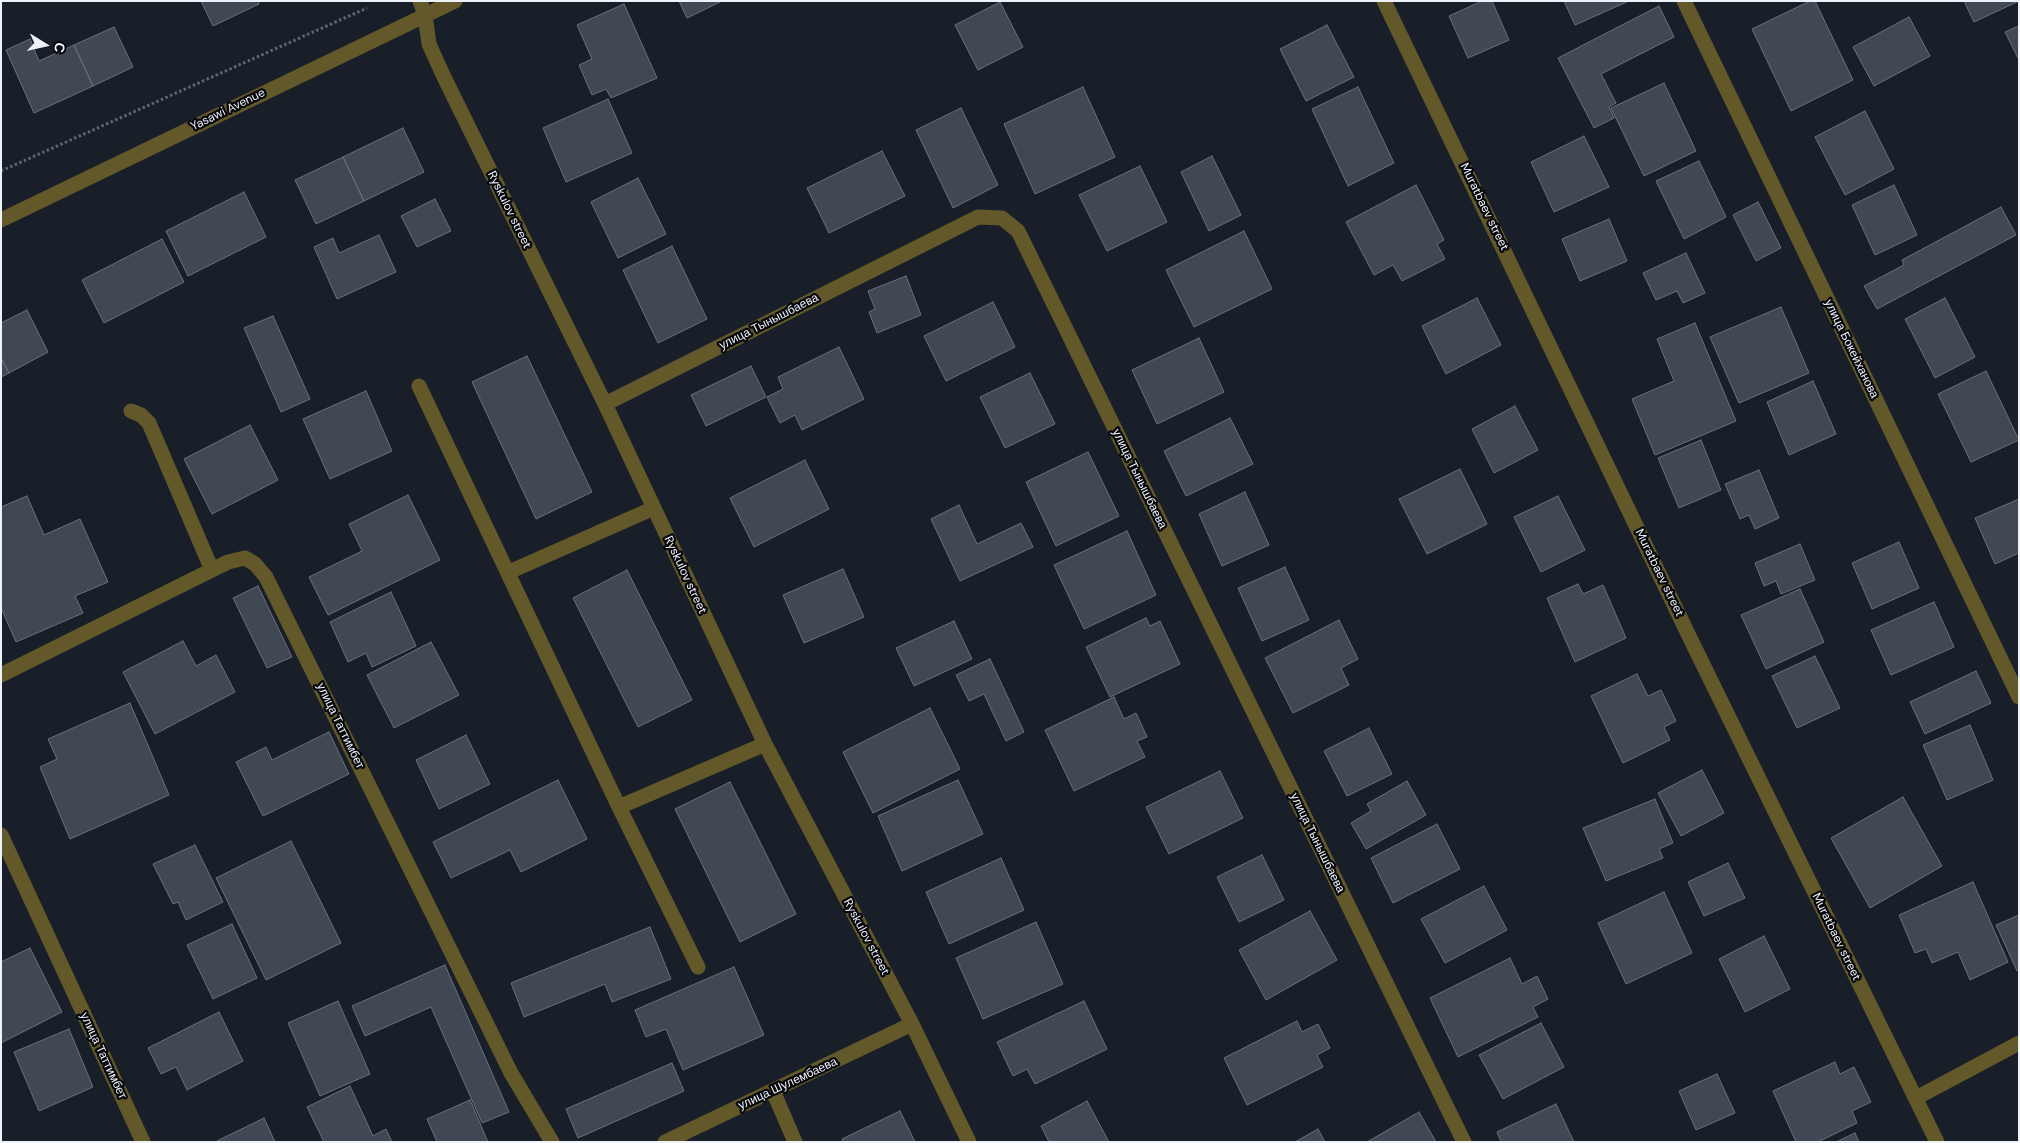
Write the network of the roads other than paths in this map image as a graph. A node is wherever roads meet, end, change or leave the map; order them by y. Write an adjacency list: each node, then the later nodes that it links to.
1 (455, 1): 4 (street, Yasawi Avenue)
2 (1384, 1): 21 (street, Muratbaev street)
3 (1684, 1): 13 (street, улица Бокейханова)
4 (422, 8): 5 (street, Yasawi Avenue); 7 (street, Ryskulov street)
5 (1, 220)
6 (419, 386): 11 (street)
7 (606, 404): 9 (street, Ryskulov street); 27 (street, улица Тынышбаева)
8 (131, 411): 10 (street)
9 (654, 508): 11 (street); 14 (street, Ryskulov street)
10 (212, 570): 12 (street, улица Таттимбет); 23 (street, улица Таттимбет)
11 (509, 572): 15 (street)
12 (1, 675)
13 (2019, 697)
14 (765, 744): 15 (street); 18 (street, Ryskulov street)
15 (619, 807): 17 (street)
16 (1, 835): 22 (street, улица Таттимбет)
17 (698, 967)
18 (912, 1024): 20 (street, улица Шулембаева); 26 (street, Ryskulov street)
19 (2019, 1043): 21 (street)
20 (773, 1091): 24 (street, улица Шулембаева); 25 (street)
21 (1916, 1098): 28 (street, Muratbaev street)
22 (143, 1142)
23 (552, 1142)
24 (665, 1142)
25 (794, 1142)
26 (969, 1142)
27 (1464, 1142)
28 (1938, 1142)

